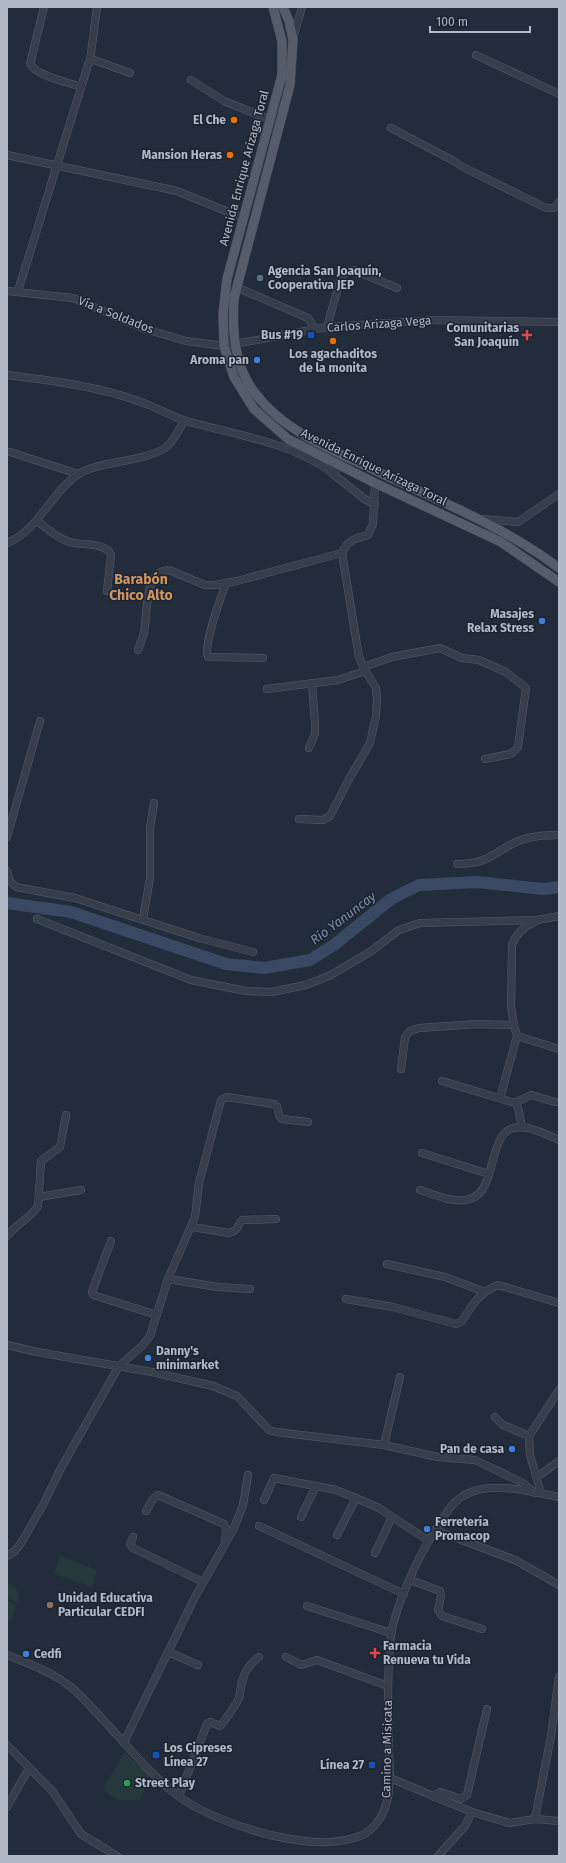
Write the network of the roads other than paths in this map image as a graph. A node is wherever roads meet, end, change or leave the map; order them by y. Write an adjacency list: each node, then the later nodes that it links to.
1 (44, 7): 11 (street)
2 (97, 7): 8 (street)
3 (273, 7): 13 (main road, Avenida Enrique Arízaga Toral)
4 (283, 7): 6 (main road, Avenida Enrique Arízaga Toral)
5 (302, 7): 6 (street)
6 (293, 40): 19 (main road, Avenida Enrique Arízaga Toral)
7 (476, 55): 12 (street)
8 (90, 61): 9 (street); 11 (street)
9 (130, 73)
10 (191, 80): 13 (street)
11 (81, 87): 16 (street)
12 (559, 94)
13 (271, 120): 18 (main road, Avenida Enrique Arízaga Toral)
14 (392, 128): 17 (street)
15 (7, 156): 16 (street)
16 (57, 167): 18 (street); 22 (street)
17 (559, 202)
18 (243, 218): 27 (main road, Avenida Enrique Arízaga Toral)
19 (236, 287): 25 (street); 26 (main road, Avenida Enrique Arízaga Toral)
20 (398, 288): 24 (street)
21 (7, 291): 22 (street, Vía a Soldados)
22 (18, 291): 27 (street, Vía a Soldados)
23 (559, 322): 24 (street, Carlos Arízaga Vega)
24 (327, 327): 25 (street, Carlos Arízaga Vega)
25 (315, 329): 26 (street, Carlos Arízaga Vega)
26 (235, 345): 27 (street, Carlos Arízaga Vega); 31 (main road, Avenida Enrique Arízaga Toral)
27 (224, 346): 32 (main road, Avenida Enrique Arízaga Toral)
28 (7, 375): 29 (street)
29 (184, 421): 33 (street); 34 (street)
30 (10, 452): 33 (street)
31 (346, 457): 32 (street); 38 (main road, Avenida Enrique Arízaga Toral)
32 (340, 466): 34 (street); 35 (main road, Avenida Enrique Arízaga Toral)
33 (78, 474): 39 (street)
34 (333, 474): 37 (street)
35 (375, 483): 37 (street); 43 (main road, Avenida Enrique Arízaga Toral)
36 (559, 494): 38 (street)
37 (374, 504): 41 (street)
38 (477, 519): 42 (main road, Avenida Enrique Arízaga Toral)
39 (37, 521): 40 (street); 45 (street)
40 (7, 543)
41 (342, 553): 44 (street); 48 (street)
42 (559, 568)
43 (559, 582)
44 (226, 583): 46 (street); 47 (street)
45 (107, 590)
46 (138, 650)
47 (263, 658)
48 (364, 669): 49 (street); 53 (street); 55 (street)
49 (312, 684): 50 (street); 52 (street)
50 (267, 689)
51 (40, 721): 57 (street)
52 (309, 748)
53 (485, 759)
54 (154, 804): 62 (street)
55 (299, 819)
56 (559, 835): 58 (street)
57 (7, 837)
58 (457, 864)
59 (7, 870): 62 (street)
60 (559, 916): 63 (street)
61 (37, 919): 63 (street)
62 (143, 919): 64 (street)
63 (537, 920): 65 (street)
64 (253, 952)
65 (514, 1025): 66 (street); 68 (street)
66 (517, 1036): 67 (street); 70 (street)
67 (559, 1049)
68 (401, 1069)
69 (442, 1081): 70 (street)
70 (500, 1098): 72 (street)
71 (555, 1102): 72 (street)
72 (515, 1103): 75 (street)
73 (66, 1115): 81 (street)
74 (308, 1122): 83 (street)
75 (522, 1127): 76 (street); 78 (street)
76 (559, 1140)
77 (422, 1153): 78 (street)
78 (488, 1174): 80 (street)
79 (81, 1190): 81 (street)
80 (420, 1190)
81 (40, 1197): 84 (street)
82 (276, 1219): 83 (street)
83 (192, 1227): 87 (street)
84 (7, 1236)
85 (111, 1241): 92 (street)
86 (387, 1264): 89 (street)
87 (168, 1279): 88 (street); 92 (street)
88 (250, 1289)
89 (485, 1292): 90 (street); 91 (street)
90 (346, 1299)
91 (559, 1303)
92 (156, 1315): 94 (street)
93 (7, 1345): 94 (street)
94 (119, 1366): 99 (street); 118 (street)
95 (400, 1377): 99 (street)
96 (559, 1390): 98 (street)
97 (495, 1417): 98 (street)
98 (529, 1436): 102 (street)
99 (384, 1445): 104 (street)
100 (559, 1461): 102 (street)
101 (248, 1475): 116 (street)
102 (537, 1477): 104 (street)
103 (316, 1486): 106 (street); 107 (street); 109 (street)
104 (538, 1493): 105 (street, Camino a Misicata); 112 (street, Camino a Misicata)
105 (559, 1497)
106 (356, 1498): 110 (street); 113 (street)
107 (264, 1500)
108 (146, 1511): 116 (street)
109 (301, 1517)
110 (392, 1517): 115 (street); 117 (street)
111 (259, 1526): 122 (street)
112 (435, 1530): 115 (street, Camino a Misicata); 121 (street)
113 (337, 1535)
114 (133, 1537): 120 (street)
115 (429, 1541): 119 (street, Camino a Misicata)
116 (224, 1545): 120 (street)
117 (375, 1553)
118 (7, 1556)
119 (410, 1580): 122 (street, Camino a Misicata); 124 (street)
120 (203, 1582): 126 (street)
121 (559, 1586)
122 (404, 1594): 125 (street, Camino a Misicata)
123 (307, 1606): 125 (street)
124 (482, 1630)
125 (392, 1633): 132 (street, Camino a Misicata)
126 (168, 1652): 130 (street); 134 (street)
127 (7, 1655): 134 (street, Camino a Misicata)
128 (258, 1657): 138 (street)
129 (286, 1657): 132 (street)
130 (198, 1665)
131 (559, 1677): 142 (street)
132 (388, 1686): 137 (street, Camino a Misicata)
133 (487, 1709): 139 (street)
134 (124, 1742): 138 (street, Camino a Misicata)
135 (7, 1745): 136 (street)
136 (29, 1768): 140 (street); 144 (street)
137 (390, 1778): 138 (street, Camino a Misicata); 139 (street)
138 (179, 1796)
139 (434, 1797): 141 (street)
140 (7, 1807)
141 (472, 1812): 142 (street); 145 (street)
142 (535, 1819): 143 (street)
143 (559, 1821)
144 (117, 1856)
145 (438, 1856)

